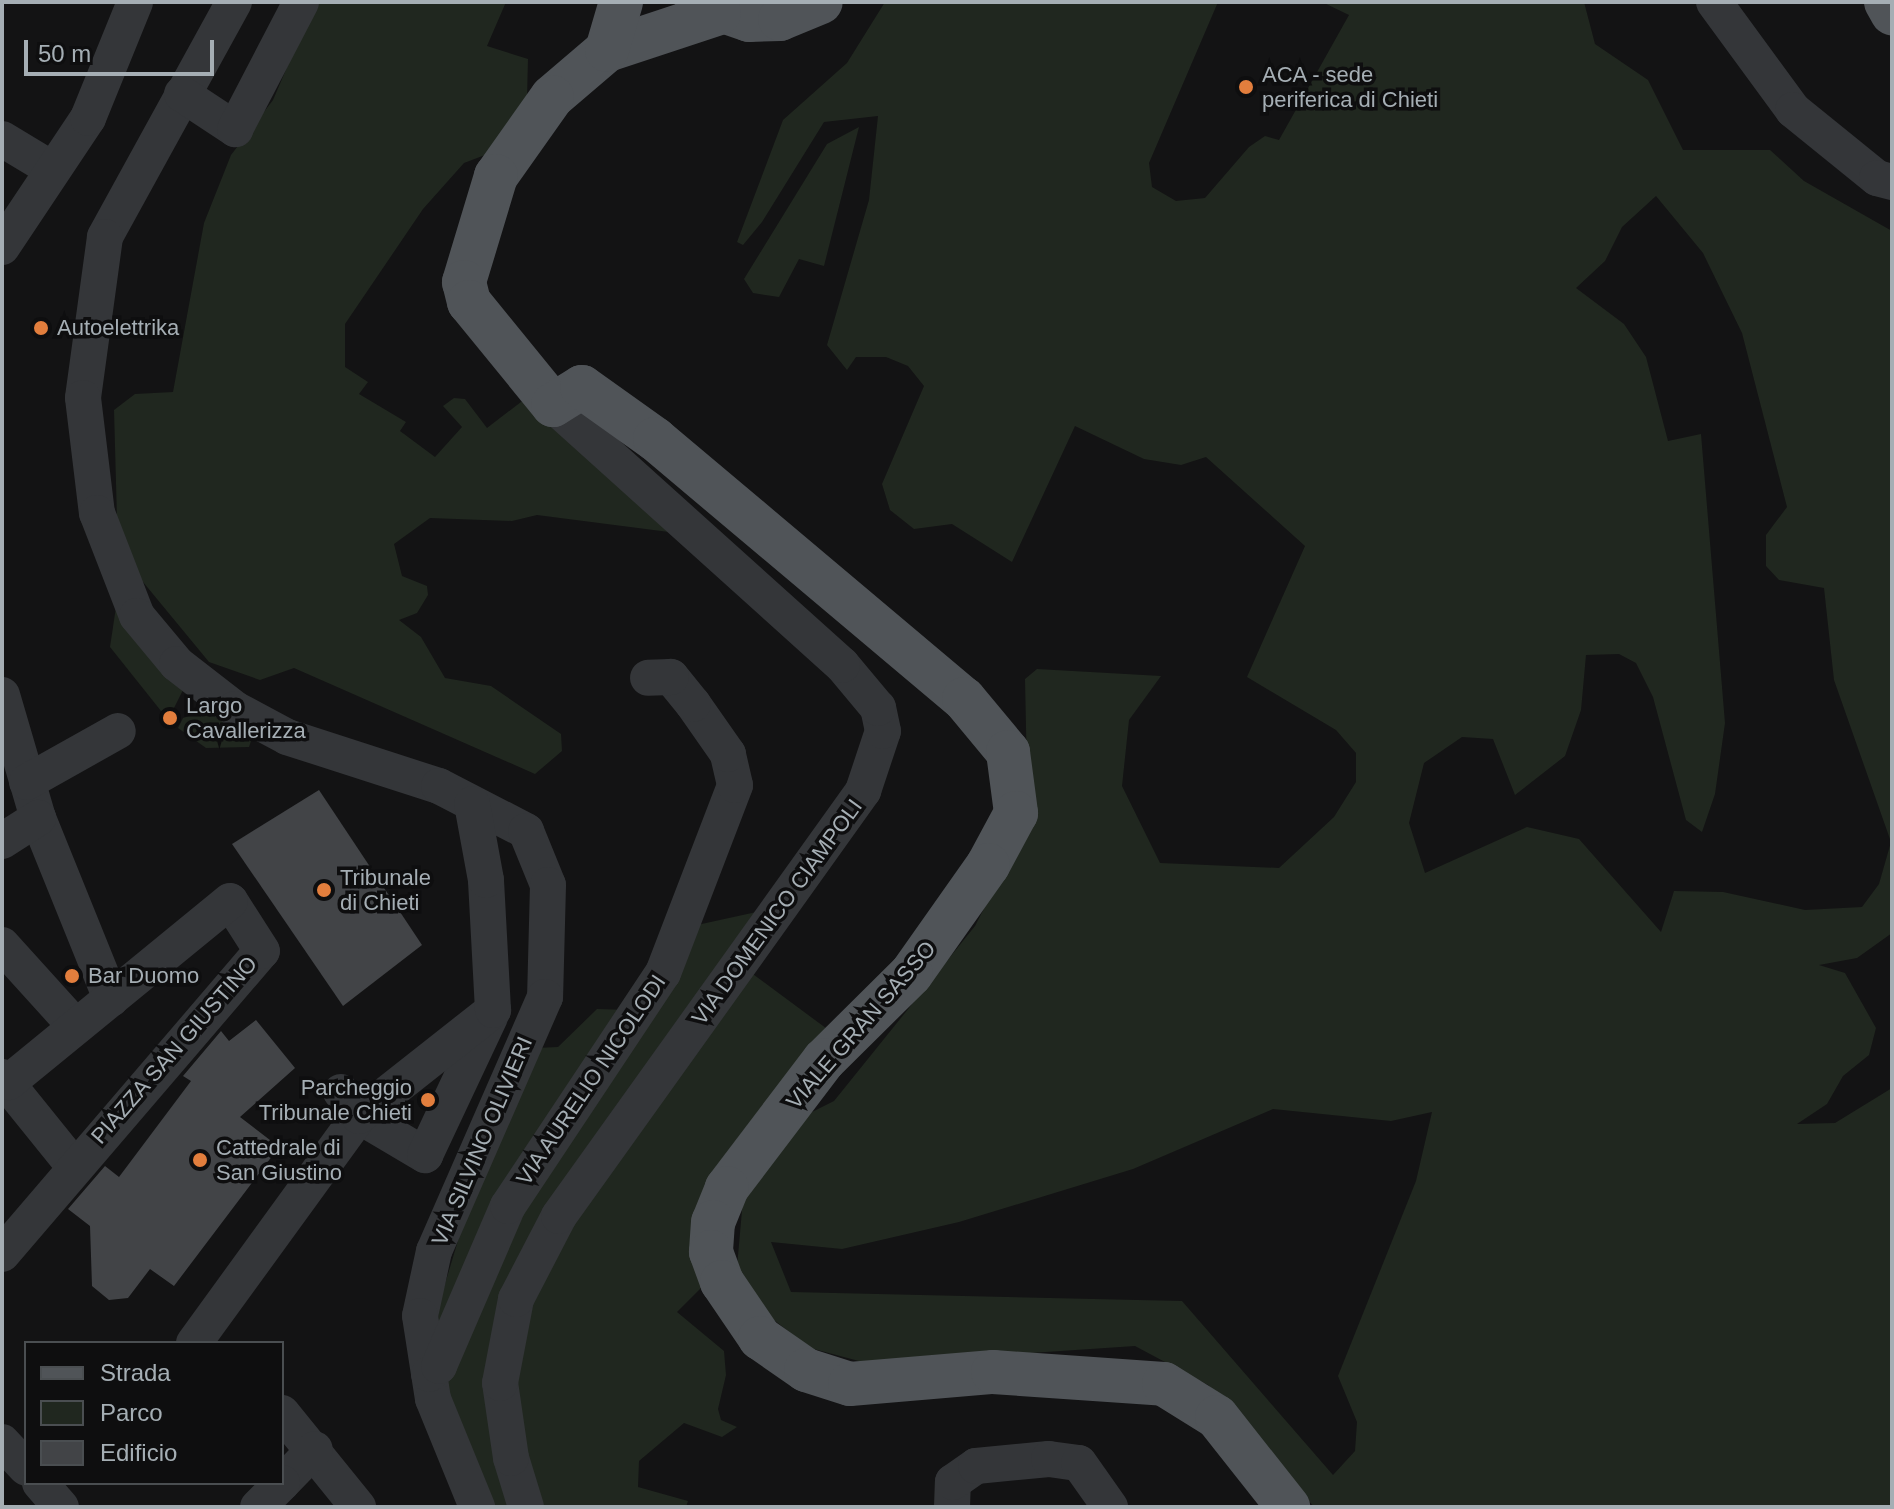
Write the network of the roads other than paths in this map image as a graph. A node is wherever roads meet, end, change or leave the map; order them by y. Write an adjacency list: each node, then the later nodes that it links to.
1 (135, 2): 13 (street)
2 (234, 2): 11 (street)
3 (301, 2): 11 (street)
4 (666, 2): 10 (main road)
5 (821, 2): 8 (main road)
6 (1714, 2): 14 (street)
7 (1886, 2): 9 (main road)
8 (708, 7): 10 (main road)
9 (1892, 13)
10 (619, 20): 16 (main road)
11 (182, 94): 21 (street)
12 (2, 139): 13 (street)
13 (52, 169): 15 (street)
14 (1887, 187)
15 (2, 247)
16 (553, 405): 43 (street, VIA DOMENICO CIAMPOLI); 46 (main road, VIALE GRAN SASSO)
17 (648, 678): 33 (street, VIA AURELIO NICOLODI)
18 (2, 695): 20 (street)
19 (118, 731): 20 (street)
20 (27, 782): 22 (street)
21 (472, 804): 26 (street); 33 (street, VIA SILVINO OLIVIERI)
22 (38, 818): 23 (street); 25 (street)
23 (2, 841)
24 (2, 945): 27 (street)
25 (105, 985): 27 (street, PIAZZA SAN GIUSTINO); 30 (street, PIAZZA SAN GIUSTINO)
26 (493, 1010): 29 (street); 29 (street)
27 (68, 1018): 28 (street, PIAZZA SAN GIUSTINO)
28 (6, 1080): 30 (street, PIAZZA SAN GIUSTINO)
29 (350, 1104): 32 (street)
30 (73, 1165): 31 (street, PIAZZA SAN GIUSTINO)
31 (2, 1254)
32 (205, 1339)
33 (429, 1374): 42 (street, VIA SILVINO OLIVIERI)
34 (284, 1415): 36 (street)
35 (2, 1442): 37 (street)
36 (315, 1449): 38 (street); 41 (street)
37 (24, 1466)
38 (284, 1481)
39 (280, 1485): 40 (street)
40 (258, 1507)
41 (358, 1507)
42 (477, 1507)
43 (526, 1507)
44 (952, 1507): 45 (street)
45 (1110, 1507)
46 (1288, 1507)

